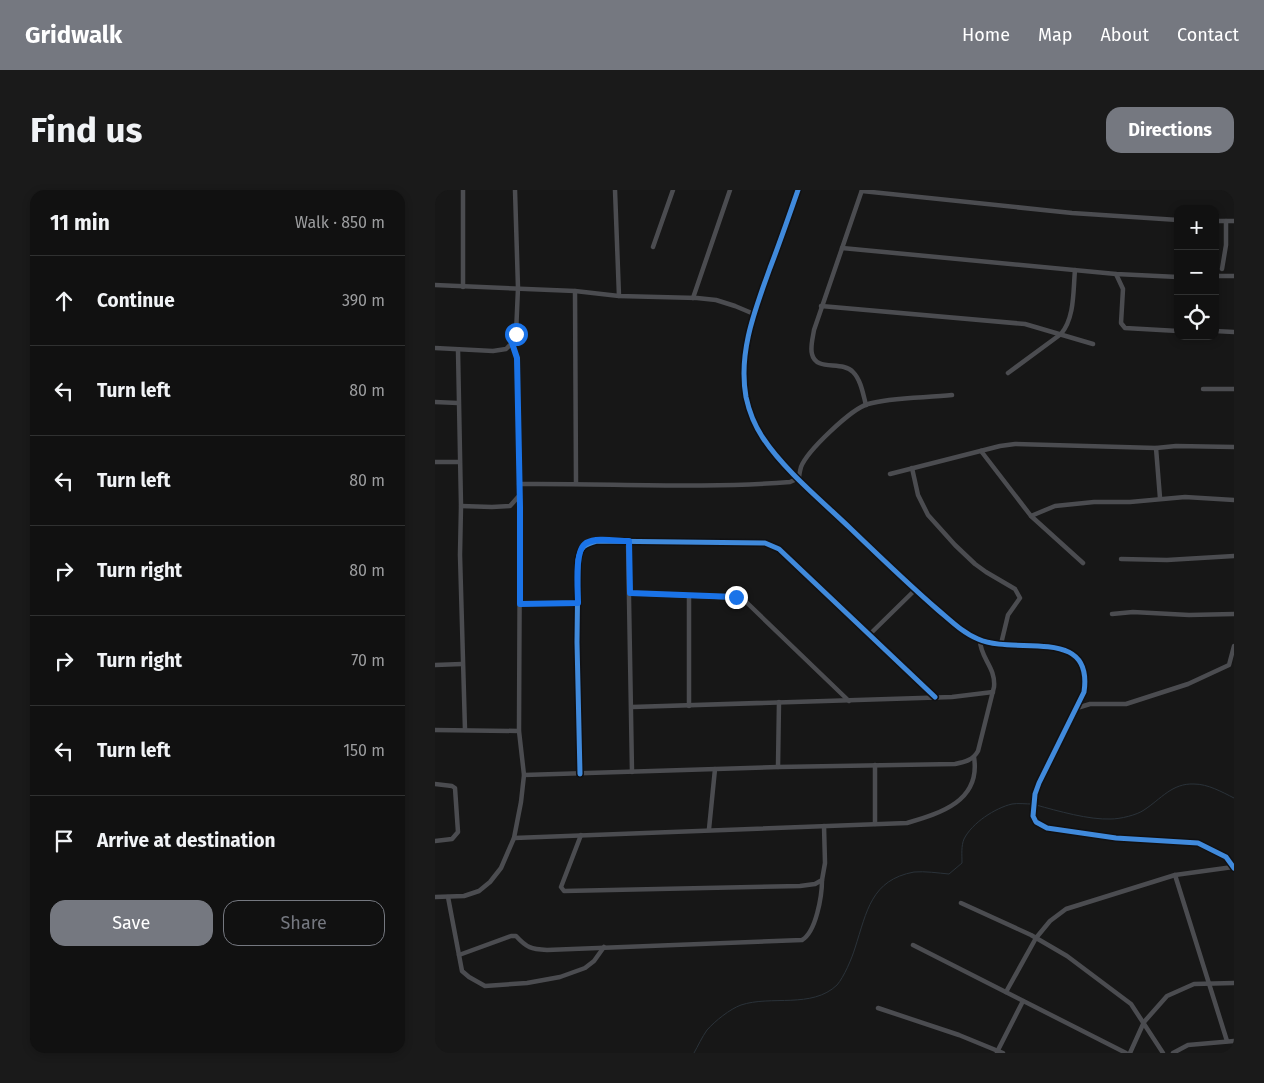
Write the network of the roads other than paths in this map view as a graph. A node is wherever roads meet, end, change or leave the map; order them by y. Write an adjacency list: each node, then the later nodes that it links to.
1 (463, 190): 21 (street)
2 (515, 190): 22 (street)
3 (615, 190): 24 (street)
4 (673, 190): 12 (street)
5 (730, 190): 25 (street)
6 (798, 190): 27 (street)
7 (862, 190): 8 (street); 13 (street)
8 (1174, 220)
9 (1219, 221): 11 (street)
10 (1234, 221): 11 (street)
11 (1225, 222): 14 (street)
12 (653, 247)
13 (842, 248): 15 (street); 26 (street)
14 (1222, 269)
15 (1075, 270): 16 (street); 31 (street)
16 (1116, 274): 17 (street); 28 (street)
17 (1174, 276)
18 (1219, 276): 19 (street)
19 (1234, 276)
20 (435, 285): 21 (street)
21 (463, 287): 22 (street)
22 (517, 288): 23 (street); 32 (street)
23 (575, 291): 24 (street); 51 (street)
24 (619, 296): 25 (street)
25 (693, 298): 27 (street)
26 (821, 306): 31 (street); 42 (street)
27 (754, 314): 50 (street)
28 (1174, 331)
29 (1219, 331): 30 (street)
30 (1234, 332)
31 (1061, 334): 33 (street); 36 (street)
32 (512, 343): 35 (street); 52 (street)
33 (1093, 344)
34 (435, 348): 35 (street)
35 (458, 350): 41 (street)
36 (1008, 373)
37 (1203, 389): 38 (street)
38 (1234, 389)
39 (952, 395): 42 (street)
40 (435, 402): 41 (street)
41 (458, 403): 47 (street)
42 (866, 405): 50 (street)
43 (1234, 447): 44 (street)
44 (1156, 448): 45 (street); 54 (street)
45 (981, 451): 48 (street); 57 (street)
46 (435, 462): 47 (street)
47 (459, 462): 56 (street)
48 (912, 468): 49 (street); 71 (street)
49 (890, 474)
50 (799, 478): 51 (street); 62 (street)
51 (576, 483): 52 (street)
52 (519, 484): 53 (street)
53 (519, 496): 56 (street); 66 (street)
54 (1160, 498): 55 (street); 57 (street)
55 (1234, 500)
56 (461, 506): 73 (street)
57 (1031, 516): 61 (street)
58 (629, 541): 63 (street); 65 (street); 69 (street)
59 (1234, 556): 60 (street)
60 (1121, 559)
61 (1083, 563)
62 (915, 590): 69 (street); 70 (street)
63 (630, 593): 64 (street); 81 (street)
64 (689, 596): 78 (street); 80 (street)
65 (578, 603): 66 (street); 91 (street)
66 (520, 604): 85 (street)
67 (1112, 614): 68 (street)
68 (1234, 614)
69 (869, 635): 77 (street)
70 (979, 640): 71 (street); 76 (street)
71 (1001, 644): 82 (street)
72 (1234, 646): 74 (street)
73 (462, 664): 75 (street); 84 (street)
74 (1232, 664): 82 (street)
75 (435, 665)
76 (993, 692): 77 (street); 86 (street)
77 (935, 697): 78 (street)
78 (849, 701): 79 (street)
79 (779, 702): 80 (street); 88 (street)
80 (689, 706): 81 (street)
81 (633, 707): 90 (street)
82 (1077, 708): 100 (street)
83 (435, 730): 84 (street)
84 (465, 730): 85 (street)
85 (519, 731): 92 (street)
86 (974, 757): 87 (street); 94 (street)
87 (875, 765): 88 (street); 94 (street)
88 (778, 767): 89 (street)
89 (715, 769): 90 (street); 96 (street)
90 (632, 772): 91 (street)
91 (580, 774): 92 (street)
92 (524, 775): 98 (street)
93 (435, 784): 99 (street)
94 (875, 824): 95 (street)
95 (824, 826): 96 (street); 102 (street)
96 (709, 829): 97 (street)
97 (581, 835): 98 (street); 102 (street)
98 (514, 838): 104 (street)
99 (435, 841)
100 (1234, 867): 101 (street)
101 (1175, 875): 106 (street); 110 (street)
102 (822, 880): 108 (street)
103 (435, 897): 104 (street)
104 (448, 897): 109 (street)
105 (961, 903): 106 (street)
106 (1036, 938): 112 (street); 115 (street)
107 (913, 945): 112 (street)
108 (604, 947): 109 (street); 109 (street)
109 (459, 955)
110 (1210, 984): 111 (street); 115 (street); 116 (street)
111 (1234, 984)
112 (1007, 992): 113 (street)
113 (1023, 1000): 118 (street); 119 (street)
114 (878, 1008): 118 (street)
115 (1144, 1022): 119 (street); 120 (street)
116 (1227, 1041): 117 (street); 121 (street)
117 (1234, 1041)
118 (999, 1052)
119 (1128, 1053)
120 (1163, 1053)
121 (1173, 1053)

